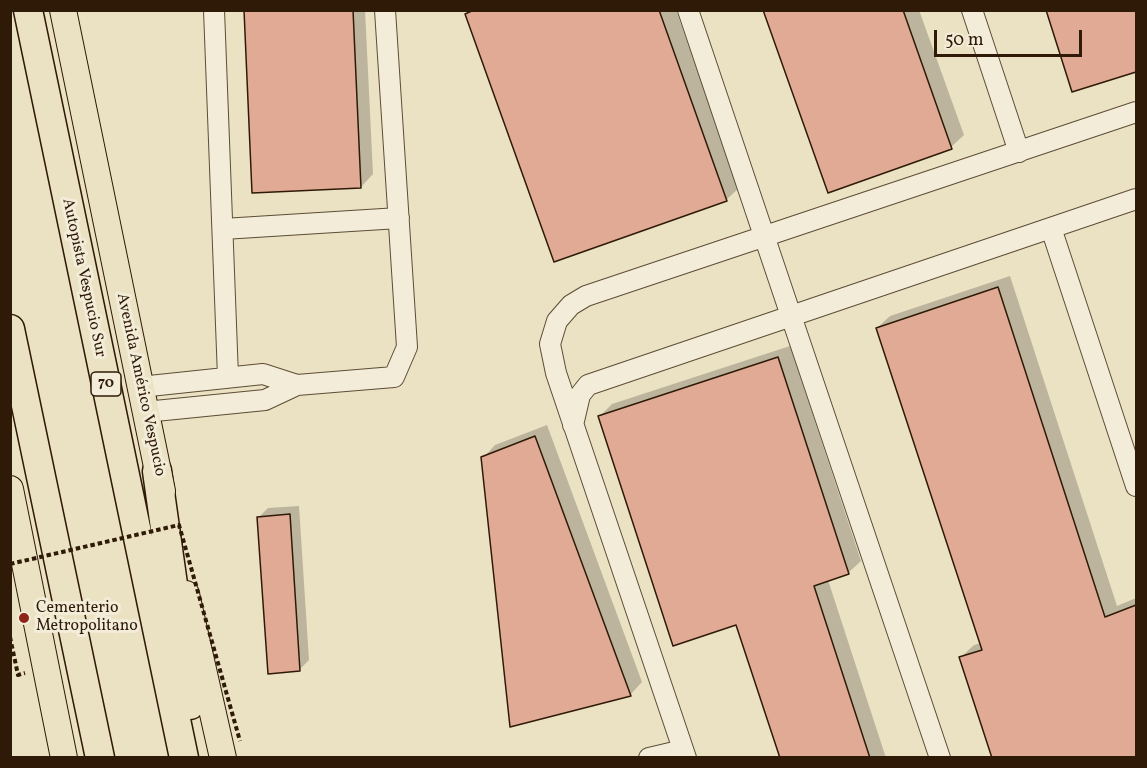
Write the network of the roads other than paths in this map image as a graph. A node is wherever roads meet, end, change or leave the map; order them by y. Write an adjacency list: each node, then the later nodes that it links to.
1 (28, 10): 27 (highway, Autopista Vespucio Sur / 70)
2 (63, 10): 18 (main road, Avenida Américo Vespucio)
3 (214, 10): 12 (lane)
4 (385, 10): 10 (lane)
5 (688, 10): 13 (lane)
6 (972, 10): 8 (lane)
7 (1137, 112): 8 (lane)
8 (1019, 152): 13 (lane)
9 (1137, 199): 11 (lane)
10 (399, 218): 12 (lane); 17 (lane)
11 (1051, 228): 14 (lane); 21 (lane)
12 (223, 229): 16 (lane)
13 (765, 237): 14 (lane); 19 (lane)
14 (791, 315): 19 (lane); 30 (lane)
15 (10, 329): 26 (highway)
16 (228, 376): 17 (lane); 18 (lane)
17 (297, 384): 18 (lane)
18 (143, 400): 20 (main road, Avenida Américo Vespucio)
19 (573, 425): 24 (lane)
20 (157, 471): 23 (main road, Avenida Américo Vespucio); 28 (highway)
21 (1137, 486)
22 (10, 489): 25 (main road)
23 (232, 749)
24 (685, 754): 29 (lane)
25 (64, 758)
26 (100, 758)
27 (184, 758)
28 (196, 758)
29 (650, 758)
30 (940, 758)

